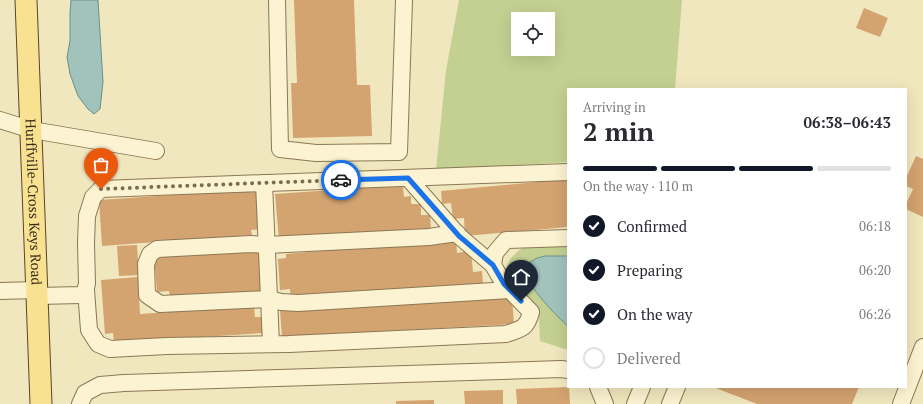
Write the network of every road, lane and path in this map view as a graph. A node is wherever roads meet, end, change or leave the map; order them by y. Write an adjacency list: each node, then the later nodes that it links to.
1 (26, 0): 5 (main road, Hurffville-Cross Keys Road)
2 (277, 0): 3 (street)
3 (404, 0)
4 (0, 120): 5 (street)
5 (32, 130): 6 (street); 17 (main road, Hurffville-Cross Keys Road)
6 (156, 150)
7 (567, 172): 8 (street)
8 (408, 178): 9 (street); 10 (street)
9 (264, 183): 12 (street); 14 (street)
10 (456, 233): 12 (street); 13 (street)
11 (567, 238): 13 (street)
12 (267, 245): 18 (street); 18 (street)
13 (493, 265): 15 (street)
14 (86, 290): 17 (street); 19 (street)
15 (510, 290): 18 (street); 19 (street)
16 (0, 291): 17 (street)
17 (37, 293): 24 (main road, Hurffville-Cross Keys Road)
18 (269, 299): 19 (street)
19 (271, 344)
20 (923, 347): 28 (street)
21 (567, 370): 25 (street)
22 (598, 388): 26 (street)
23 (642, 388): 27 (street)
24 (41, 404)
25 (80, 404)
26 (605, 404)
27 (636, 404)
28 (901, 404)

